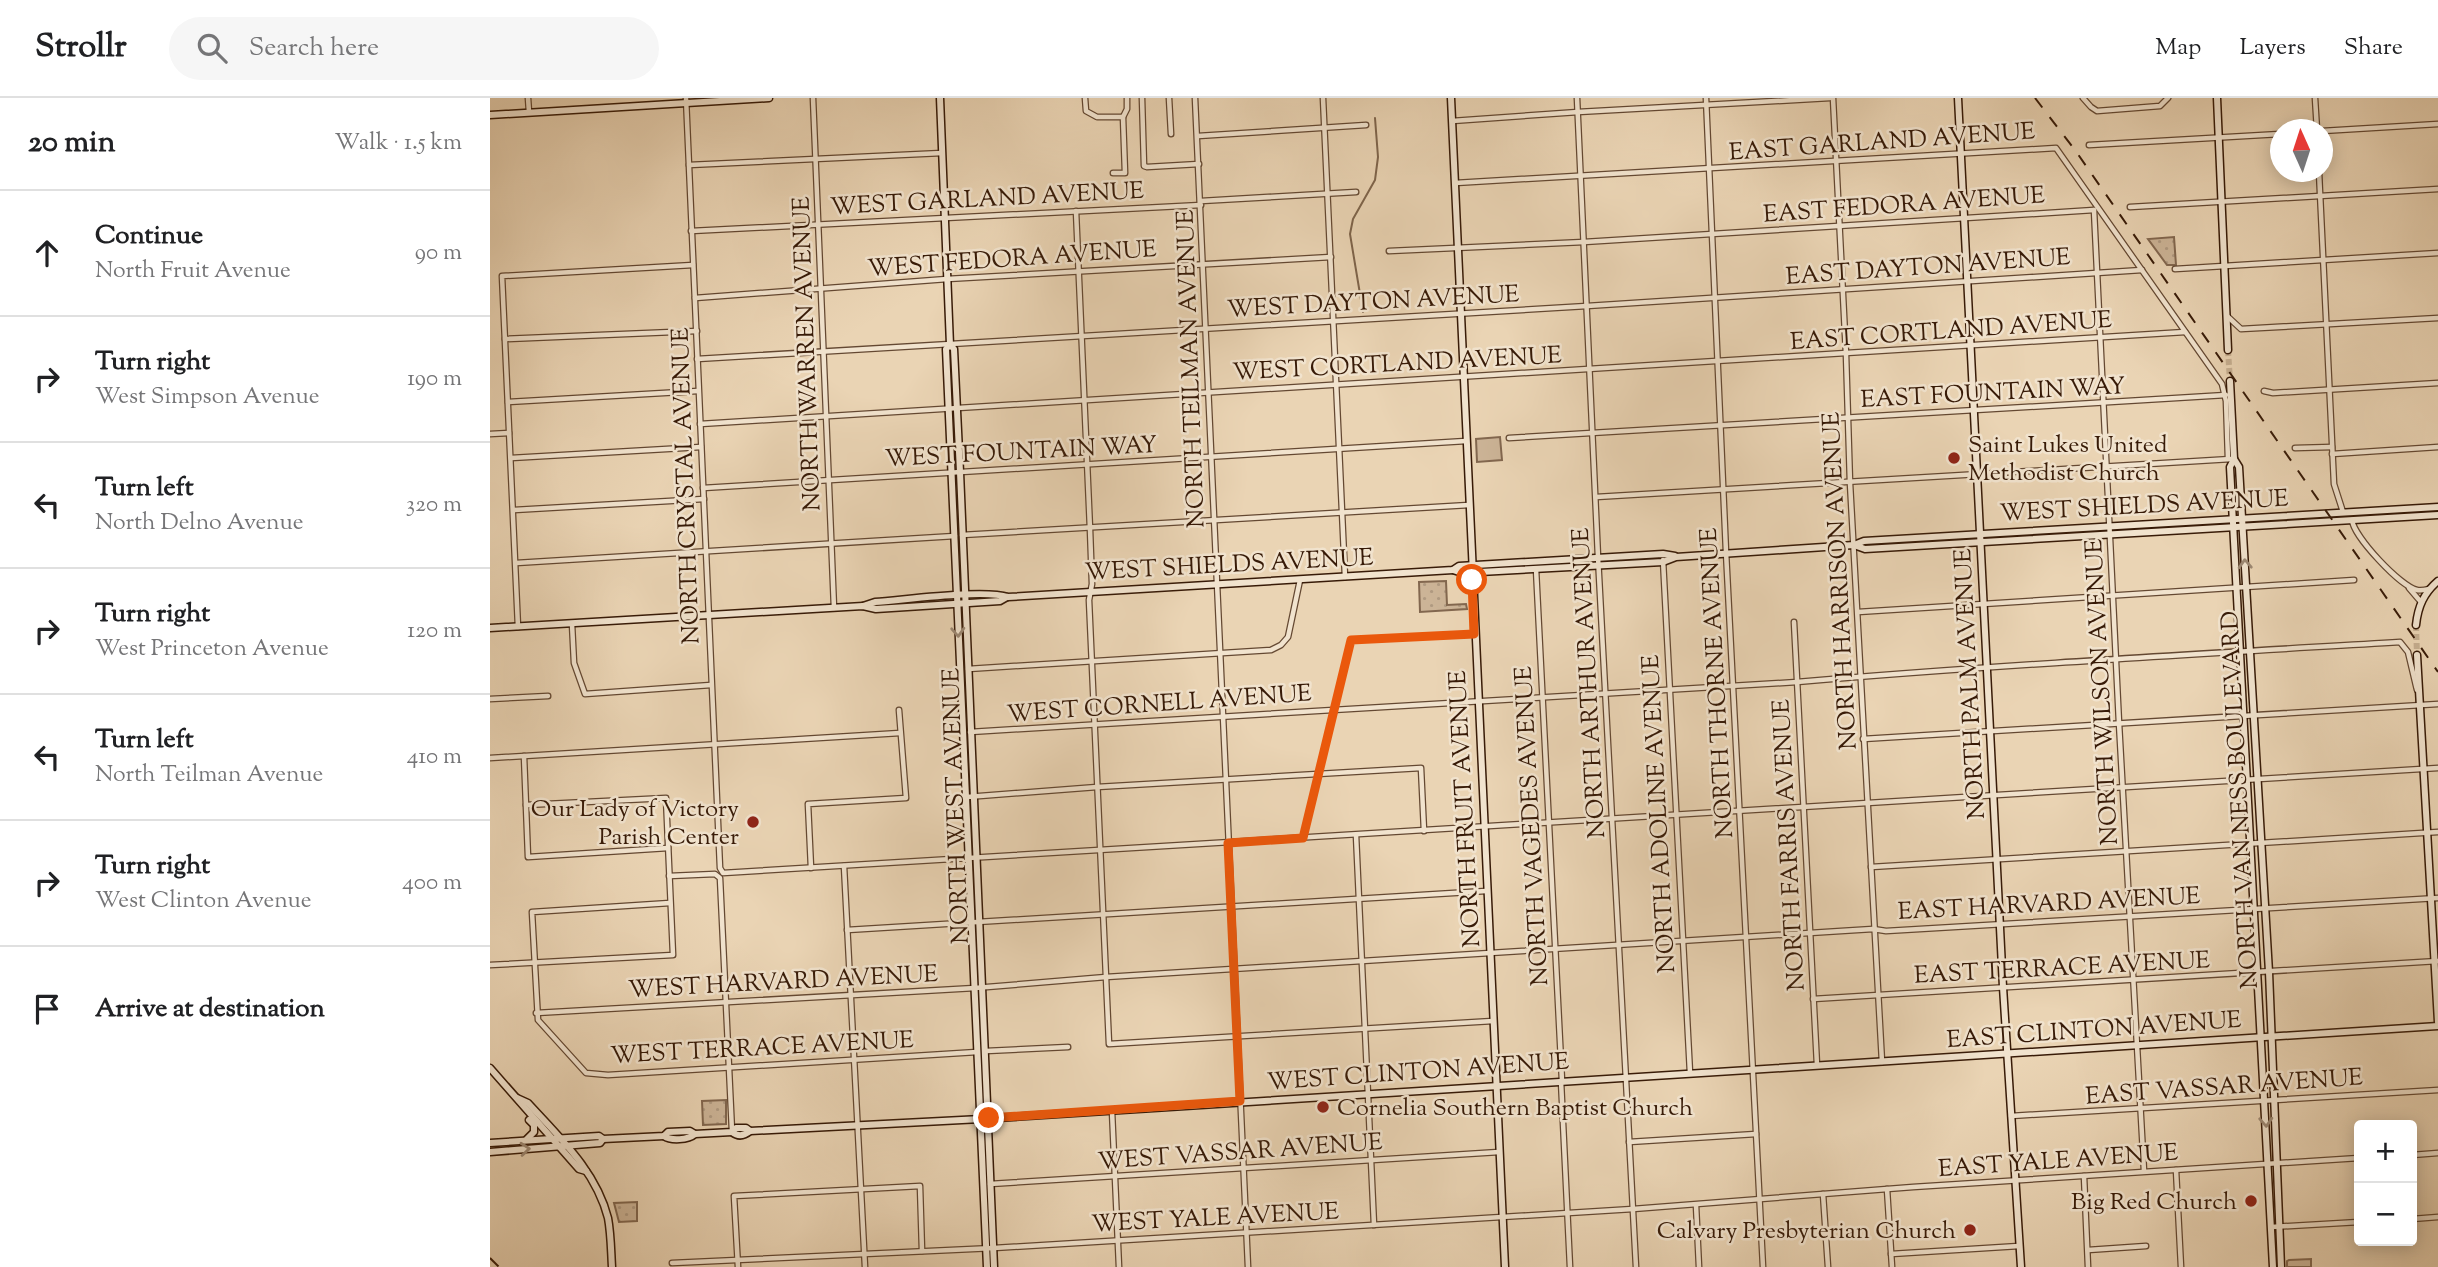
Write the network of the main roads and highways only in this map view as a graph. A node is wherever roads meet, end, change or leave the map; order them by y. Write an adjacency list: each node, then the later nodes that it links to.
1 (769, 98): 6 (main road)
2 (940, 98): 10 (main road, NORTH WEST AVENUE)
3 (1451, 98): 20 (main road, NORTH FRUIT AVENUE)
4 (1958, 98): 17 (main road, NORTH PALM AVENUE)
5 (2217, 98): 8 (main road)
6 (686, 100): 7 (main road)
7 (490, 115)
8 (2228, 350)
9 (2230, 382): 11 (main road, NORTH VAN NESS BOULEVARD)
10 (953, 408): 16 (main road, NORTH WEST AVENUE); 16 (main road, NORTH WEST AVENUE)
11 (2231, 459): 14 (main road, NORTH VAN NESS BOULEVARD); 15 (main road, NORTH VAN NESS BOULEVARD)
12 (2438, 507): 14 (main road, WEST SHIELDS AVENUE)
13 (2438, 515): 14 (main road, WEST SHIELDS AVENUE)
14 (2243, 522): 15 (main road, WEST SHIELDS AVENUE); 33 (main road, NORTH VAN NESS BOULEVARD, one-way to 14)
15 (2234, 523): 17 (main road, WEST SHIELDS AVENUE); 32 (main road, NORTH VAN NESS BOULEVARD)
16 (959, 536): 23 (main road, NORTH WEST AVENUE); 24 (main road, NORTH WEST AVENUE)
17 (1980, 538): 19 (main road, WEST SHIELDS AVENUE); 34 (main road, NORTH PALM AVENUE)
18 (1567, 559): 19 (main road, WEST SHIELDS AVENUE); 20 (main road, WEST SHIELDS AVENUE); 21 (main road)
19 (1598, 561): 21 (main road, WEST SHIELDS AVENUE)
20 (1472, 569): 21 (main road, WEST SHIELDS AVENUE); 24 (main road, WEST SHIELDS AVENUE); 37 (main road, NORTH FRUIT AVENUE)
21 (1536, 569)
22 (2438, 581): 25 (main road)
23 (957, 600): 24 (main road, WEST SHIELDS AVENUE); 26 (main road, WEST SHIELDS AVENUE); 28 (main road, NORTH WEST AVENUE, one-way to 28)
24 (966, 600): 28 (main road, NORTH WEST AVENUE)
25 (2416, 625)
26 (490, 628)
27 (2417, 655): 29 (main road)
28 (967, 733): 40 (main road, NORTH WEST AVENUE)
29 (2435, 898): 30 (main road)
30 (2436, 962): 31 (main road)
31 (2438, 1024): 33 (main road, EAST CLINTON AVENUE)
32 (2261, 1036): 33 (main road, EAST CLINTON AVENUE); 34 (main road, EAST CLINTON AVENUE); 56 (main road, NORTH VAN NESS BOULEVARD, one-way to 56)
33 (2271, 1036): 57 (main road, NORTH VAN NESS BOULEVARD)
34 (2007, 1054): 36 (main road, EAST CLINTON AVENUE); 55 (main road, NORTH PALM AVENUE)
35 (490, 1068): 38 (main road)
36 (1752, 1069): 37 (main road, WEST CLINTON AVENUE)
37 (1496, 1085): 40 (main road, WEST CLINTON AVENUE); 54 (main road, NORTH FRUIT AVENUE)
38 (517, 1098): 39 (main road); 41 (main road)
39 (527, 1112): 42 (main road); 44 (main road)
40 (985, 1119): 43 (main road, WEST CLINTON AVENUE); 50 (main road, NORTH WEST AVENUE)
41 (559, 1137): 42 (main road, WEST CLINTON AVENUE); 43 (main road, WEST CLINTON AVENUE); 46 (main road)
42 (551, 1138): 44 (main road, WEST CLINTON AVENUE); 47 (main road)
43 (603, 1139): 46 (main road, WEST CLINTON AVENUE)
44 (526, 1140): 45 (main road, WEST CLINTON AVENUE)
45 (490, 1143)
46 (568, 1146): 47 (main road, WEST CLINTON AVENUE); 49 (main road)
47 (559, 1147): 48 (main road, WEST CLINTON AVENUE, one-way to 47); 49 (main road)
48 (490, 1152)
49 (586, 1171): 51 (main road)
50 (990, 1248): 52 (main road, NORTH WEST AVENUE); 53 (main road, NORTH WEST AVENUE)
51 (612, 1267)
52 (987, 1267)
53 (994, 1267)
54 (1505, 1267)
55 (2021, 1267)
56 (2273, 1267)
57 (2281, 1267)

